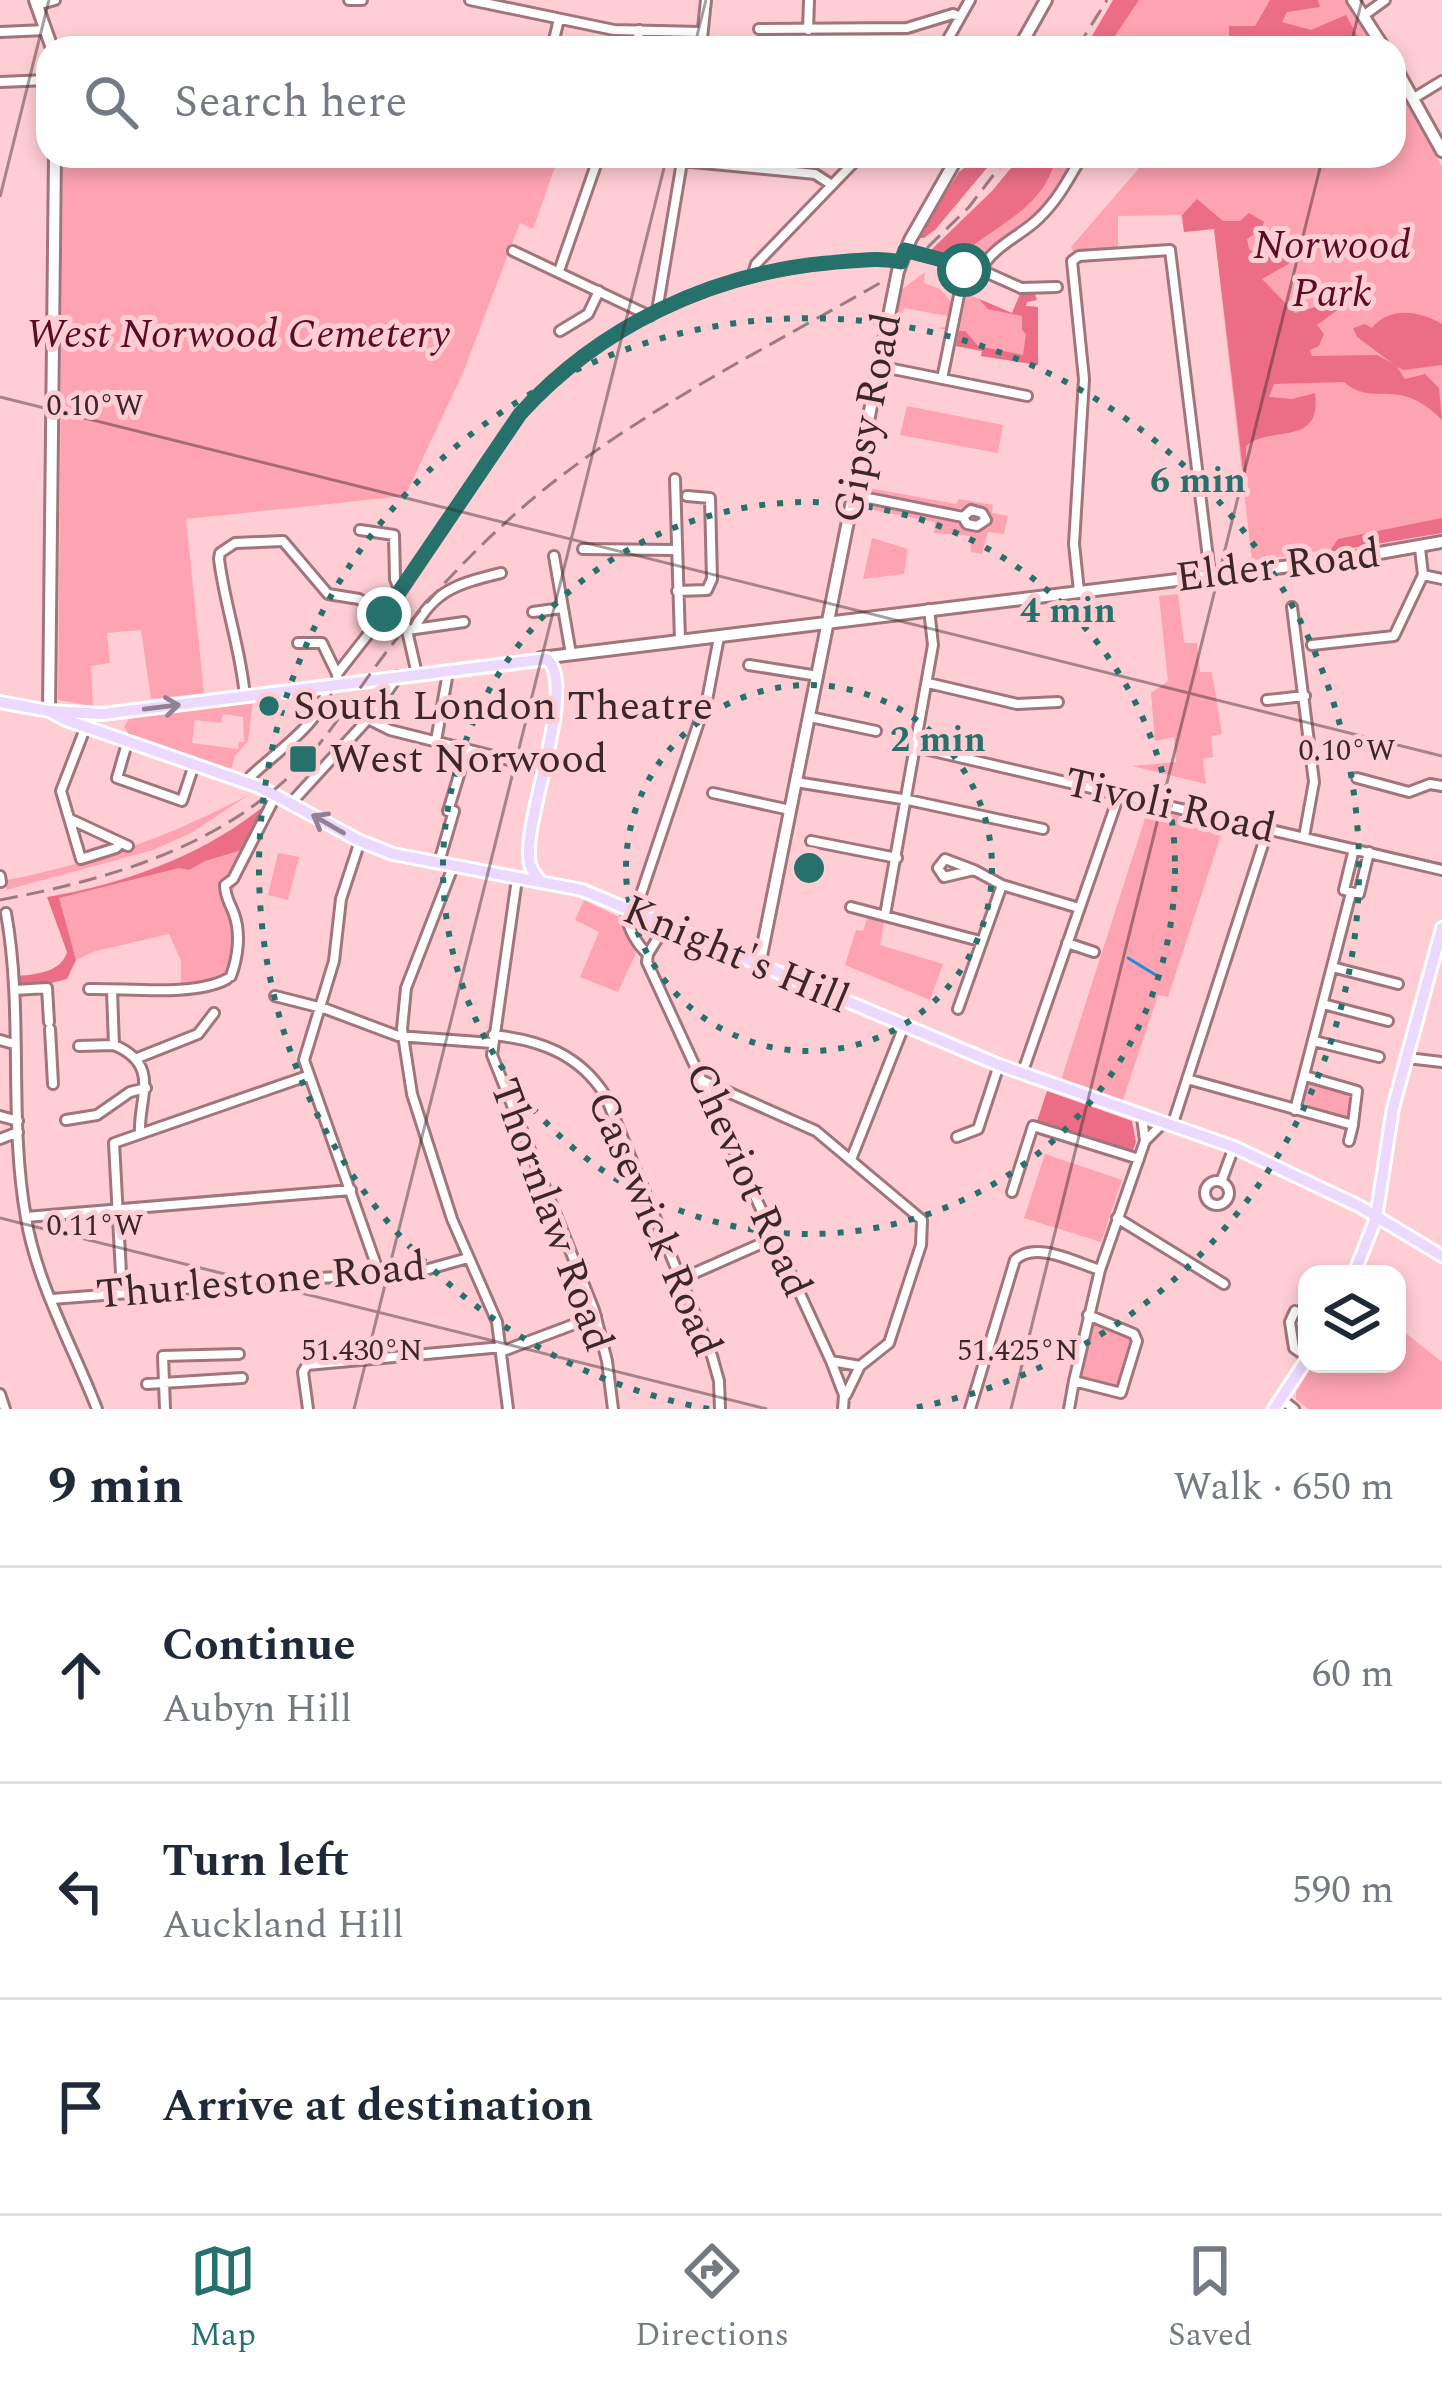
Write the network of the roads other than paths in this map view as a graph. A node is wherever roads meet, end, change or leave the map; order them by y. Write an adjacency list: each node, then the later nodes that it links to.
1 (55, 0): 11 (street)
2 (349, 0): 3 (street)
3 (362, 0)
4 (470, 0): 12 (street)
5 (706, 0): 21 (street)
6 (809, 0): 19 (street)
7 (970, 0): 13 (street)
8 (1046, 0): 27 (street)
9 (1352, 0): 14 (street)
10 (1385, 0): 14 (street)
11 (36, 2): 17 (street)
12 (520, 5): 15 (street)
13 (960, 16): 19 (street); 26 (street)
14 (1363, 16): 28 (street)
15 (559, 19): 18 (street); 23 (street)
16 (759, 29): 19 (street)
17 (46, 30): 20 (street); 22 (street)
18 (639, 30): 21 (street); 24 (street)
19 (808, 30)
20 (0, 32)
21 (701, 32): 25 (street)
22 (48, 36)
23 (555, 36)
24 (638, 36)
25 (701, 36)
26 (949, 36)
27 (1026, 36)
28 (1376, 36)
29 (36, 80): 31 (street)
30 (1442, 81): 33 (street)
31 (0, 82)
32 (1406, 84): 33 (street)
33 (1414, 98): 34 (street)
34 (1442, 152)
35 (56, 168): 100 (street)
36 (595, 168): 46 (street)
37 (680, 168): 51 (street)
38 (765, 168): 42 (street)
39 (848, 168): 42 (street)
40 (951, 168): 44 (street, Gipsy Road)
41 (1075, 168): 47 (street)
42 (832, 185): 48 (street)
43 (513, 251): 46 (street)
44 (903, 256): 45 (street); 48 (street); 53 (street, Gipsy Road)
45 (965, 266): 47 (street); 54 (street)
46 (559, 271): 50 (street)
47 (981, 271): 49 (street)
48 (753, 274): 51 (street)
49 (1057, 286)
50 (599, 291): 51 (street); 52 (street)
51 (654, 314): 72 (street)
52 (560, 331)
53 (878, 366): 54 (street); 57 (street, Gipsy Road)
54 (942, 379): 55 (street)
55 (1028, 396)
56 (675, 479): 64 (street)
57 (853, 495): 59 (street); 79 (street, Gipsy Road)
58 (687, 496): 71 (street)
59 (963, 517)
60 (360, 530): 72 (street)
61 (1442, 542): 62 (street, Elder Road)
62 (1420, 548): 67 (street, Elder Road); 68 (street)
63 (583, 549): 64 (street)
64 (675, 550): 71 (street)
65 (554, 556): 74 (street)
66 (501, 573): 80 (street)
67 (1210, 574): 70 (street, Elder Road); 70 (street)
68 (1423, 575): 69 (street); 84 (street)
69 (1442, 579)
70 (1079, 590): 75 (street, Elder Road)
71 (677, 591): 82 (street)
72 (397, 596): 77 (street); 80 (street)
73 (1292, 607): 95 (street)
74 (562, 608): 76 (street); 85 (street)
75 (929, 609): 79 (street, Elder Road); 94 (street)
76 (533, 611)
77 (384, 614): 93 (street); 96 (street)
78 (464, 622): 80 (street)
79 (829, 622): 81 (street, Elder Road); 92 (street, Gipsy Road)
80 (411, 630): 90 (street)
81 (719, 635): 82 (street, Elder Road); 146 (street)
82 (680, 640): 85 (street, Elder Road)
83 (298, 643): 93 (street)
84 (1312, 645)
85 (571, 654): 86 (street, Elder Road); 89 (street)
86 (541, 658): 88 (main road); 89 (main road)
87 (749, 665): 92 (street)
88 (448, 670): 90 (main road); 108 (street)
89 (556, 672): 113 (main road)
90 (417, 674): 91 (main road)
91 (398, 676): 93 (main road); 103 (street)
92 (818, 676): 102 (street, Gipsy Road)
93 (334, 683): 96 (main road); 115 (street)
94 (928, 683): 99 (street); 110 (street)
95 (1305, 696): 97 (street); 129 (street)
96 (245, 697): 101 (main road, one-way to 96)
97 (1267, 700)
98 (0, 702): 100 (main road)
99 (1058, 702)
100 (49, 711): 101 (main road); 104 (main road, Knight's Hill)
101 (120, 712): 107 (main road)
102 (810, 717): 106 (street); 116 (street, Gipsy Road)
103 (368, 718): 105 (street); 122 (street)
104 (86, 726): 107 (main road, Knight's Hill); 125 (street)
105 (390, 730): 108 (street); 109 (street)
106 (877, 731)
107 (122, 738): 112 (main road, Knight's Hill); 112 (street)
108 (436, 741): 111 (street)
109 (386, 744)
110 (916, 747): 120 (street, Tivoli Road); 121 (street)
111 (467, 749): 113 (street); 136 (street)
112 (195, 763): 115 (main road, Knight's Hill)
113 (546, 770): 134 (main road)
114 (1357, 778): 117 (street)
115 (246, 781): 118 (main road, Knight's Hill)
116 (796, 782): 121 (street); 123 (street, Gipsy Road)
117 (1442, 786)
118 (269, 792): 122 (main road, Knight's Hill); 162 (street)
119 (713, 793): 123 (street)
120 (1119, 795): 128 (street, Tivoli Road); 145 (street)
121 (908, 800): 126 (street); 135 (street)
122 (292, 802): 130 (main road, Knight's Hill, one-way to 122)
123 (791, 811): 156 (street, Gipsy Road)
124 (1030, 813): 126 (street)
125 (71, 819): 125 (street)
126 (1028, 825): 127 (street)
127 (1043, 829)
128 (1268, 829): 129 (street, Tivoli Road); 185 (street)
129 (1304, 837): 132 (street, Tivoli Road)
130 (360, 841): 136 (main road, Knight's Hill); 166 (street)
131 (811, 841): 135 (street)
132 (1354, 849): 133 (street, Tivoli Road); 143 (street)
133 (1369, 853): 139 (street, Tivoli Road); 143 (street)
134 (529, 858): 140 (main road); 141 (main road)
135 (897, 858): 148 (street)
136 (438, 863): 137 (main road, Knight's Hill)
137 (453, 867): 140 (main road, Knight's Hill); 170 (street)
138 (974, 870): 142 (street)
139 (1442, 870)
140 (515, 878): 141 (main road, Knight's Hill); 171 (street, Thornlaw Road)
141 (540, 880): 146 (main road, Knight's Hill)
142 (1001, 885): 145 (street); 152 (street)
143 (1352, 893): 157 (street)
144 (851, 907): 148 (street)
145 (1079, 908): 153 (street)
146 (631, 911): 150 (main road, Knight's Hill); 155 (street, Cheviot Road)
147 (6, 913): 149 (street)
148 (885, 915): 152 (street)
149 (4, 923): 161 (street)
150 (666, 925): 155 (street); 156 (main road, Knight's Hill)
151 (1442, 928): 158 (main road)
152 (980, 941): 165 (street)
153 (1067, 943): 154 (street); 182 (street)
154 (1094, 952)
155 (648, 954): 186 (street, Cheviot Road)
156 (759, 966): 169 (main road, Knight's Hill)
157 (1332, 967): 159 (street); 164 (street)
158 (1435, 976): 178 (main road)
159 (1398, 984)
160 (89, 989): 162 (street)
161 (15, 990): 174 (street); 187 (street)
162 (112, 991): 175 (street)
163 (275, 996): 166 (street, Casewick Road)
164 (1323, 1004): 168 (street); 173 (street)
165 (958, 1009)
166 (319, 1010): 170 (street, Casewick Road); 183 (street)
167 (214, 1012): 179 (street)
168 (1388, 1021)
169 (904, 1026): 181 (main road, Knight's Hill); 203 (street)
170 (403, 1036): 171 (street, Casewick Road); 214 (street)
171 (493, 1039): 218 (street, Casewick Road); 223 (street, Thornlaw Road)
172 (0, 1040): 174 (street)
173 (1314, 1041): 177 (street); 184 (street)
174 (14, 1044): 192 (street)
175 (114, 1045): 176 (street); 179 (street)
176 (79, 1046)
177 (1378, 1057)
178 (1406, 1058): 180 (street); 211 (main road)
179 (134, 1059): 188 (street)
180 (1442, 1062)
181 (999, 1065): 182 (main road, Knight's Hill); 198 (street)
182 (1022, 1074): 191 (main road, Knight's Hill)
183 (307, 1076): 197 (street); 206 (street)
184 (1305, 1076): 189 (street); 195 (street)
185 (1187, 1079): 189 (street); 194 (street)
186 (703, 1081): 203 (street); 212 (street, Cheviot Road)
187 (53, 1084)
188 (146, 1088): 193 (street); 197 (street)
189 (1295, 1110): 195 (street)
190 (0, 1115): 192 (street)
191 (1142, 1117): 194 (main road, Knight's Hill); 200 (street)
192 (18, 1120): 196 (street)
193 (67, 1120)
194 (1167, 1125): 200 (street); 202 (main road, Knight's Hill)
195 (1353, 1125): 201 (street)
196 (18, 1132): 199 (street); 209 (street)
197 (140, 1133): 208 (street)
198 (957, 1138)
199 (0, 1139)
200 (1145, 1141): 204 (street)
201 (1349, 1141)
202 (1234, 1147): 205 (street); 211 (main road, Knight's Hill)
203 (852, 1157): 229 (street)
204 (1138, 1160): 207 (street); 210 (street)
205 (1221, 1182)
206 (351, 1190): 208 (street); 217 (street)
207 (1012, 1192)
208 (116, 1209): 209 (street); 220 (street)
209 (26, 1216): 221 (street)
210 (1118, 1218): 216 (street); 219 (street)
211 (1376, 1218): 213 (main road, Knight's Hill); 215 (main road)
212 (774, 1238): 218 (street); 228 (street, Cheviot Road)
213 (1442, 1256)
214 (468, 1258): 217 (street, Thurlestone Road); 225 (street)
215 (1358, 1265)
216 (1100, 1270): 224 (street); 246 (street)
217 (379, 1273): 220 (street, Thurlestone Road)
218 (681, 1279): 244 (street, Casewick Road)
219 (1224, 1284)
220 (122, 1292): 221 (street, Thurlestone Road)
221 (52, 1299): 239 (street)
222 (1295, 1311): 226 (street)
223 (596, 1316): 225 (street); 243 (street, Thornlaw Road)
224 (1088, 1316): 232 (street); 232 (street)
225 (503, 1349): 241 (street); 242 (street)
226 (1298, 1351)
227 (239, 1352): 234 (street)
228 (831, 1361): 229 (street); 236 (street, Cheviot Road)
229 (860, 1366): 236 (street)
230 (1298, 1372): 237 (main road)
231 (242, 1378): 234 (street)
232 (1074, 1381): 247 (street)
233 (147, 1384): 234 (street)
234 (164, 1384): 240 (street)
235 (0, 1394): 238 (street)
236 (844, 1396): 245 (street, Cheviot Road)
237 (1278, 1404): 248 (street)
238 (5, 1409)
239 (97, 1409)
240 (165, 1409)
241 (308, 1409)
242 (508, 1409)
243 (613, 1409)
244 (720, 1409)
245 (844, 1409)
246 (970, 1409)
247 (1069, 1409)
248 (1294, 1409)

